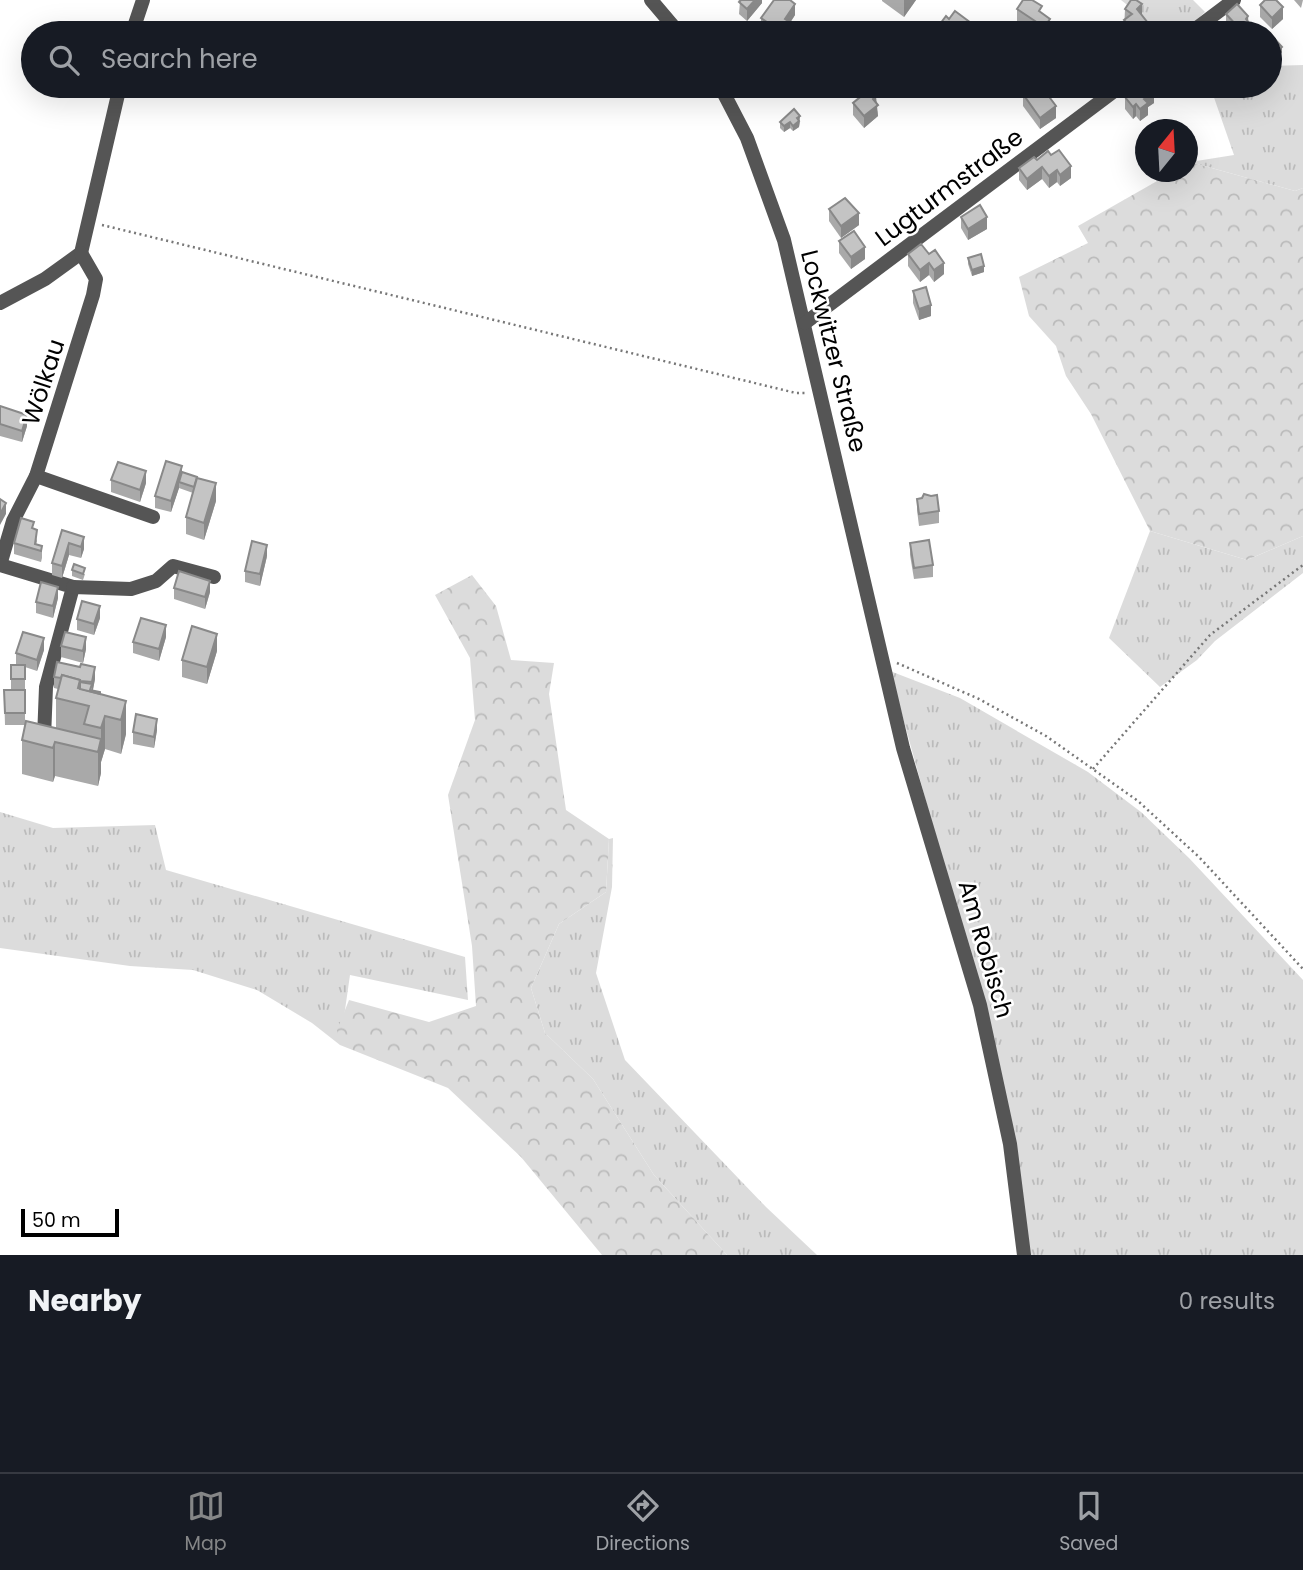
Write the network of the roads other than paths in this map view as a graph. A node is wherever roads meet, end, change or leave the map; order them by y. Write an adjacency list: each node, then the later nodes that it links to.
1 (143, 0): 4 (street)
2 (651, 0): 5 (street)
3 (1234, 0): 6 (street)
4 (136, 21)
5 (669, 21)
6 (1206, 21)
7 (117, 98): 10 (street)
8 (726, 98): 12 (street, Lockwitzer Straße)
9 (1105, 98): 12 (street, Lugturmstraße)
10 (81, 253): 11 (street); 13 (street, Wölkau)
11 (0, 303)
12 (805, 323): 18 (street, Lockwitzer Straße)
13 (36, 476): 14 (street); 15 (street, Wölkau)
14 (153, 517)
15 (0, 565): 17 (street, Wölkau)
16 (214, 577): 17 (street, Wölkau)
17 (73, 587): 19 (street)
18 (884, 660): 20 (street, Am Robisch)
19 (44, 738)
20 (1024, 1255)

